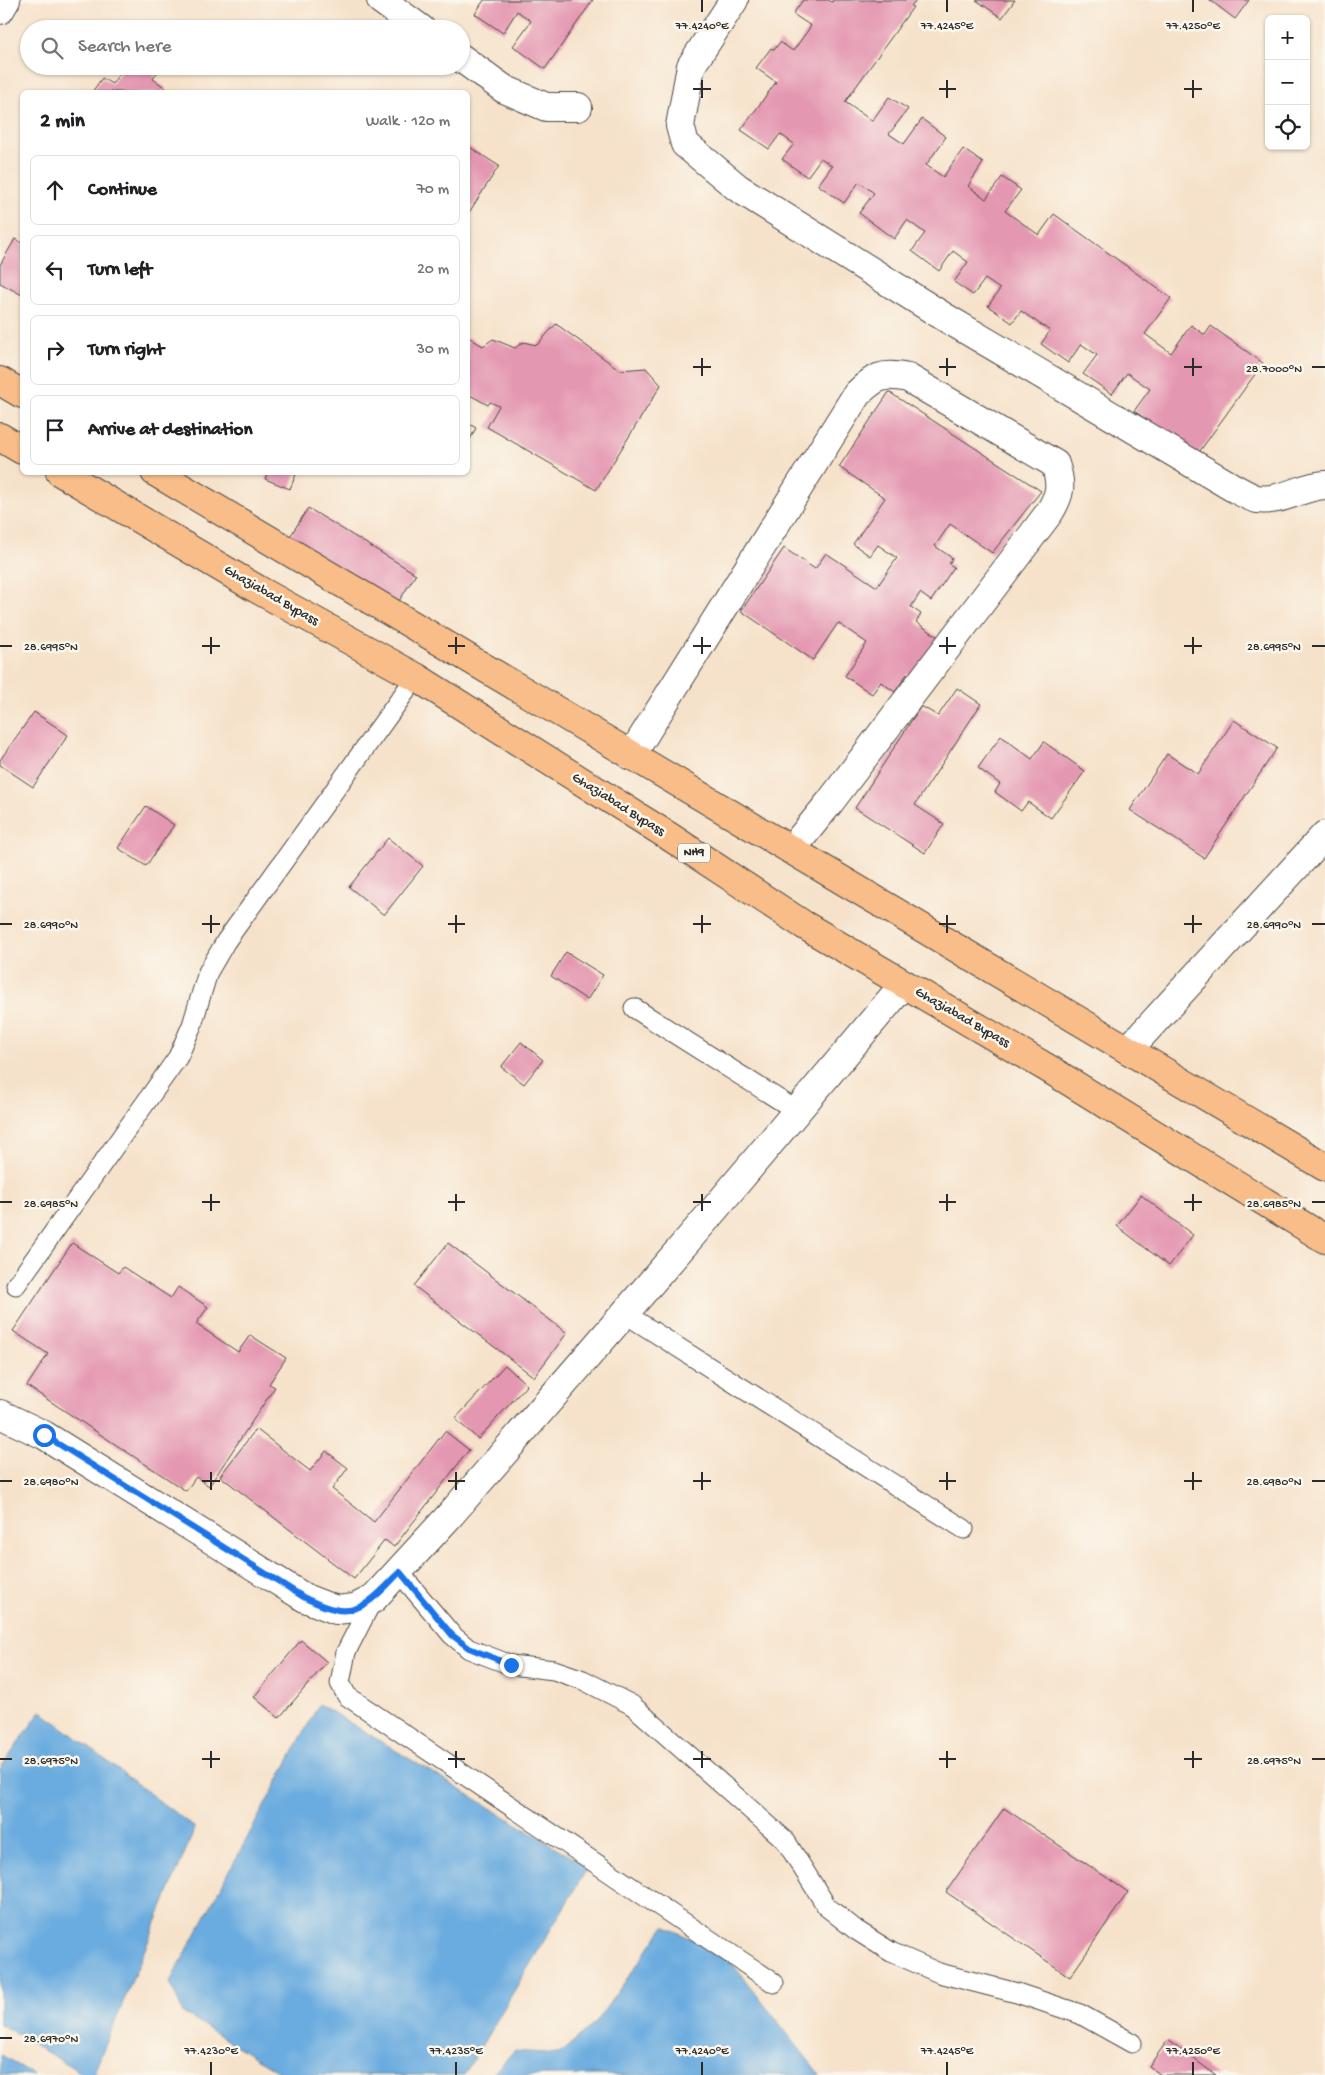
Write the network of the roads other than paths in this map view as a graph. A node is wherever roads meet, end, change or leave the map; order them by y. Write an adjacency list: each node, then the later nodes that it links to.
1 (6, 0): 4 (street)
2 (381, 0): 5 (street)
3 (734, 0): 14 (street)
4 (0, 10)
5 (409, 20)
6 (470, 64): 7 (street)
7 (578, 107)
8 (0, 381): 9 (highway)
9 (20, 393)
10 (0, 437): 11 (highway)
11 (20, 449)
12 (65, 475): 15 (highway, Ghaziabad Bypass / NH9)
13 (160, 475): 16 (highway)
14 (1325, 485)
15 (416, 677): 19 (highway, Ghaziabad Bypass / NH9); 25 (lane)
16 (631, 756): 18 (highway); 18 (street)
17 (1325, 835): 21 (street)
18 (791, 850): 21 (highway)
19 (904, 984): 22 (street); 24 (highway, Ghaziabad Bypass / NH9)
20 (634, 1008): 22 (lane)
21 (1128, 1050): 23 (highway)
22 (797, 1111): 26 (street)
23 (1325, 1167)
24 (1325, 1239)
25 (16, 1285)
26 (624, 1313): 28 (lane); 29 (street)
27 (0, 1414): 30 (street)
28 (964, 1529)
29 (400, 1572): 30 (street); 32 (lane)
30 (374, 1599): 31 (lane)
31 (774, 1983)
32 (1132, 2043)

